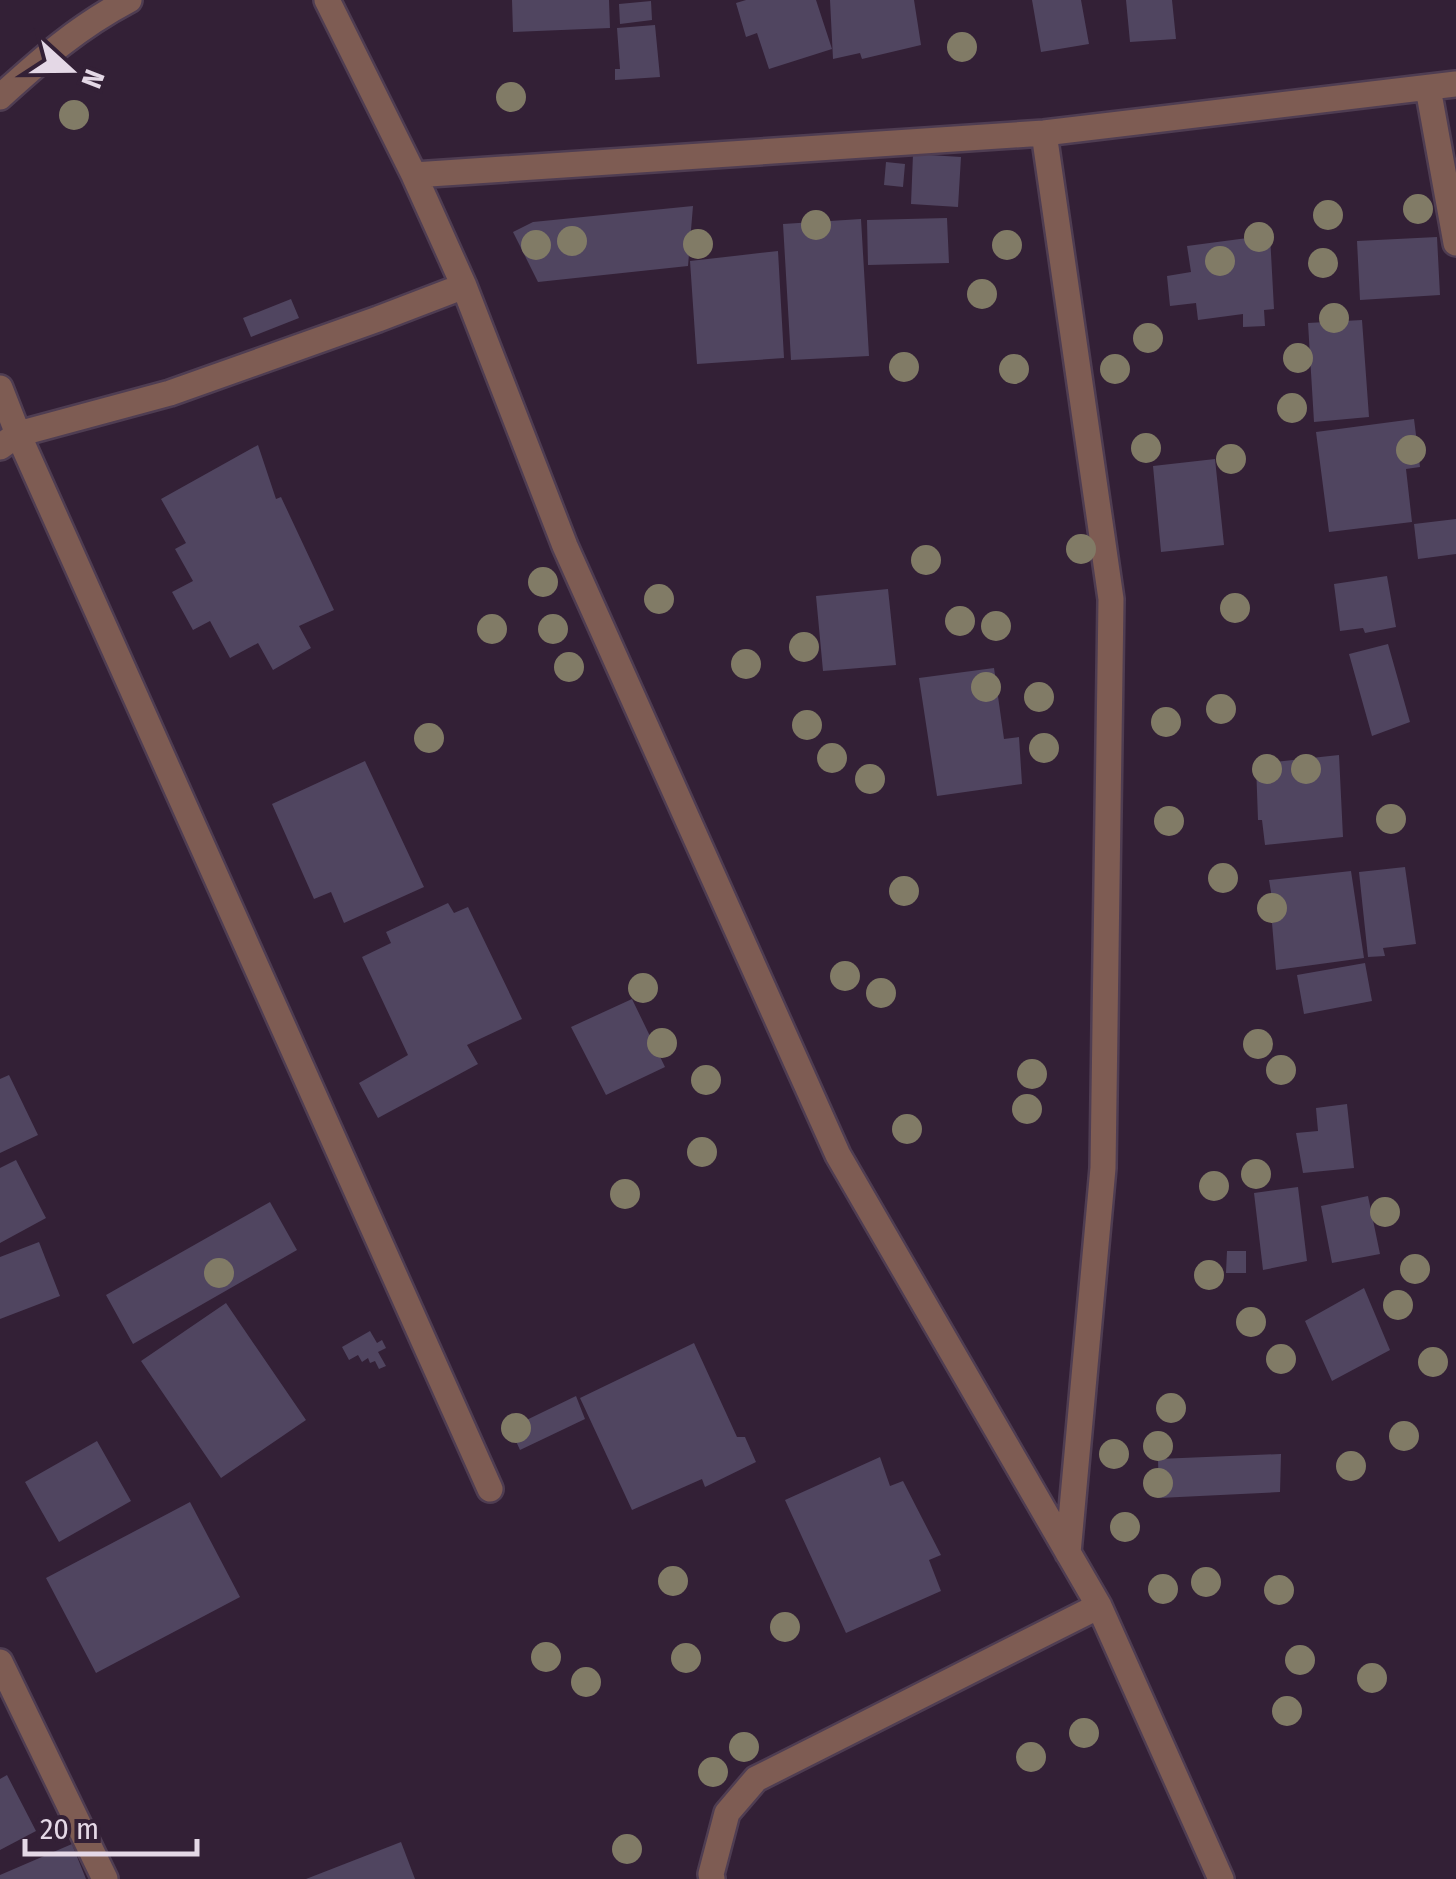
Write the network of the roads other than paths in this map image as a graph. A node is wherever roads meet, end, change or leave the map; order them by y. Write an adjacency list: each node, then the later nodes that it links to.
1 (129, 0): 5 (street)
2 (327, 0): 7 (street)
3 (1456, 84): 4 (street)
4 (1428, 88): 6 (street); 8 (street)
5 (0, 97)
6 (1044, 133): 7 (street); 13 (street)
7 (414, 175): 9 (street)
8 (1456, 243)
9 (464, 286): 11 (street); 13 (street)
10 (0, 388): 11 (street)
11 (9, 441): 12 (street)
12 (490, 1489)
13 (1068, 1553): 14 (street)
14 (1100, 1606): 17 (street); 18 (street)
15 (0, 1662): 16 (street)
16 (106, 1879)
17 (712, 1879)
18 (1221, 1879)

